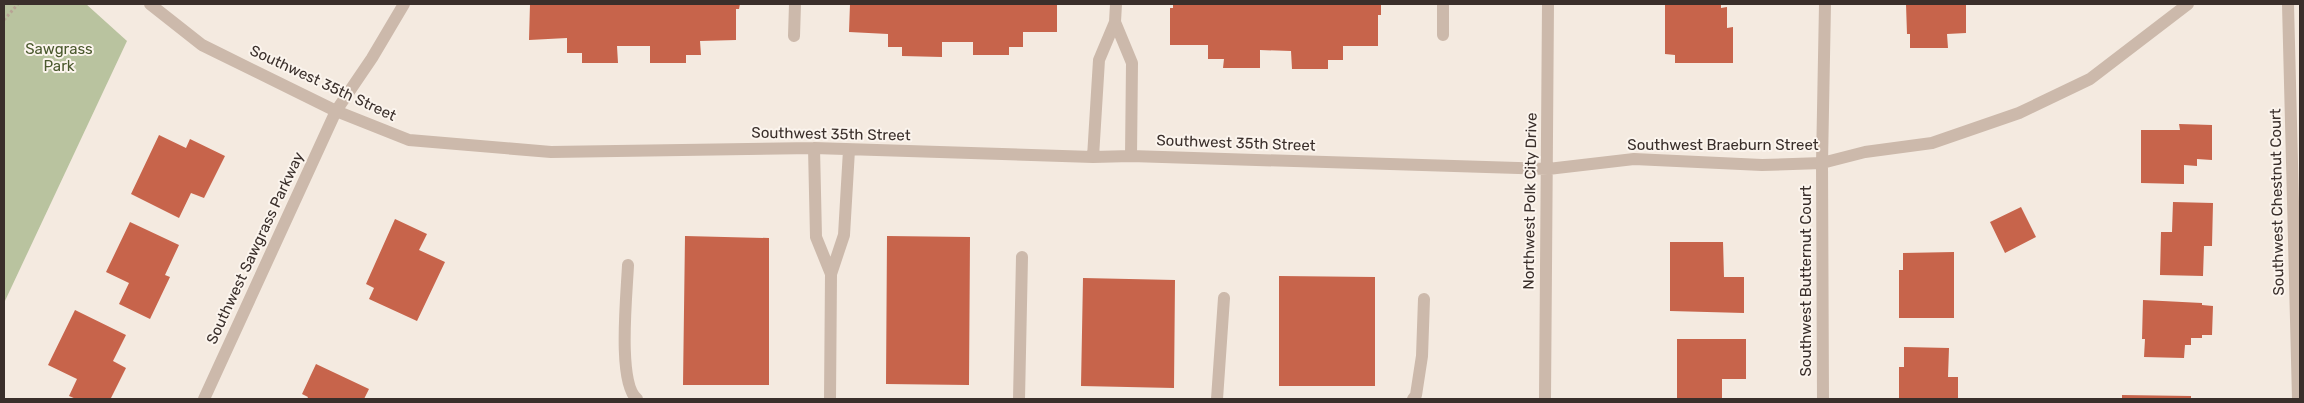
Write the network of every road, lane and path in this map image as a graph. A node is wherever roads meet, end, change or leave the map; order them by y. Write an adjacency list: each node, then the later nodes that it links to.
1 (18, 4): 11 (path)
2 (150, 4): 15 (street, Southwest 35th Street)
3 (795, 4): 14 (street)
4 (1116, 4): 12 (street)
5 (1443, 4): 13 (street)
6 (1548, 4): 21 (street, Northwest Polk City Drive)
7 (1825, 4): 20 (street, Southwest Butternut Court)
8 (2188, 4): 20 (street, Southwest Braeburn Street)
9 (2288, 4): 35 (street, Southwest Chestnut Court)
10 (400, 5): 15 (street, Southwest Sawgrass Parkway)
11 (4, 20)
12 (1115, 22): 18 (street); 19 (street)
13 (1442, 35)
14 (794, 36)
15 (336, 111): 16 (street, Southwest 35th Street); 27 (street, Southwest Sawgrass Parkway)
16 (814, 148): 17 (street, Southwest 35th Street); 24 (street)
17 (849, 150): 19 (street, Southwest 35th Street); 24 (street)
18 (1131, 156): 19 (street, Southwest 35th Street); 21 (street, Southwest 35th Street)
19 (1094, 157)
20 (1822, 163): 21 (street, Southwest Braeburn Street); 34 (street, Southwest Butternut Court)
21 (1548, 169): 33 (street, Northwest Polk City Drive)
22 (1022, 257): 30 (street)
23 (628, 265): 28 (street)
24 (831, 274): 29 (street)
25 (1224, 298): 31 (street)
26 (1424, 299): 32 (street)
27 (204, 399)
28 (637, 399)
29 (830, 399)
30 (1019, 399)
31 (1217, 399)
32 (1413, 399)
33 (1545, 399)
34 (1823, 399)
35 (2298, 399)

